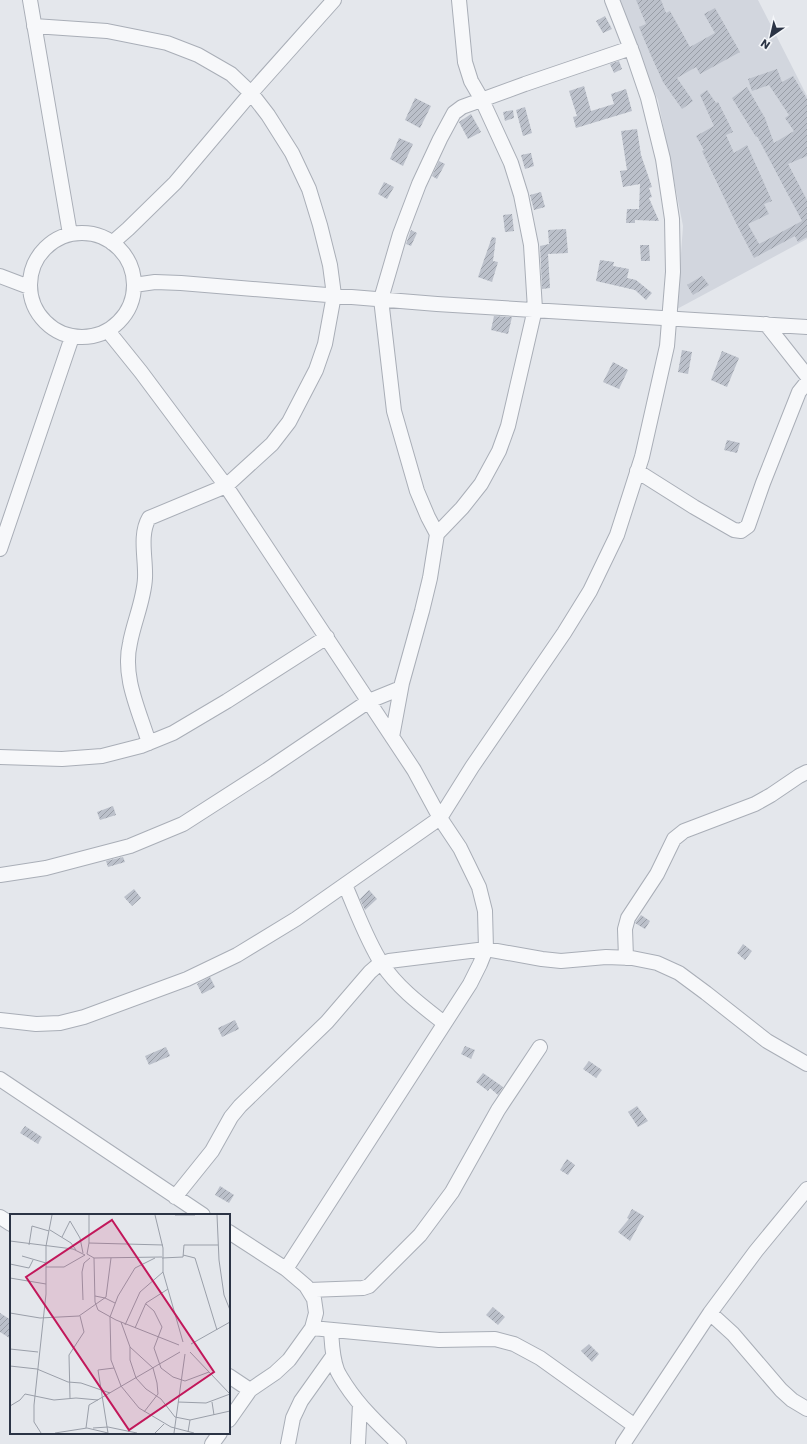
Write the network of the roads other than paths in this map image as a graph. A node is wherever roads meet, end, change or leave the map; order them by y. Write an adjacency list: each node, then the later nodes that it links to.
1 (30, 0): 5 (street)
2 (334, 0): 7 (street)
3 (459, 0): 8 (street)
4 (612, 0): 6 (street)
5 (34, 26): 7 (street); 9 (street)
6 (631, 48): 8 (street); 17 (street)
7 (251, 93): 10 (street); 14 (street)
8 (482, 100): 15 (street); 16 (street)
9 (70, 234): 10 (street); 13 (street)
10 (112, 243): 12 (street)
11 (0, 276): 13 (street)
12 (134, 285): 14 (street); 20 (street)
13 (29, 287): 21 (street)
14 (334, 295): 15 (street); 25 (street)
15 (381, 299): 16 (street); 26 (street)
16 (535, 309): 17 (street); 26 (street)
17 (670, 318): 18 (street); 24 (street)
18 (766, 324): 19 (street); 22 (street)
19 (807, 327)
20 (108, 331): 21 (street); 25 (street)
21 (72, 337): 27 (street)
22 (807, 376)
23 (807, 382): 24 (street)
24 (637, 471): 35 (street)
25 (226, 486): 28 (street); 32 (street)
26 (437, 534): 29 (street)
27 (0, 549)
28 (327, 637): 30 (street); 32 (street)
29 (401, 688): 30 (street); 31 (street)
30 (369, 701): 31 (street); 36 (street)
31 (392, 737): 35 (street)
32 (149, 743): 33 (street)
33 (0, 757)
34 (807, 772): 39 (street)
35 (440, 818): 37 (street); 38 (street)
36 (0, 876)
37 (345, 886): 40 (street); 41 (street)
38 (486, 949): 39 (street); 40 (street); 42 (street)
39 (626, 958): 44 (street)
40 (382, 964): 42 (street); 47 (street)
41 (0, 1020)
42 (444, 1023): 52 (street)
43 (540, 1047): 53 (street)
44 (807, 1064)
45 (0, 1079): 47 (street)
46 (807, 1189): 54 (street)
47 (175, 1197): 48 (street)
48 (201, 1214)
49 (0, 1217): 50 (street)
50 (10, 1223)
51 (230, 1233): 52 (street)
52 (286, 1269): 53 (street)
53 (309, 1290): 55 (street)
54 (710, 1313): 61 (street); 63 (street)
55 (312, 1328): 56 (street); 59 (street)
56 (331, 1330): 57 (street); 63 (street)
57 (333, 1356): 60 (street); 66 (street)
58 (230, 1377): 59 (street)
59 (250, 1390): 62 (street)
60 (360, 1404): 67 (street); 68 (street)
61 (807, 1409)
62 (230, 1419)
63 (635, 1426): 69 (street)
64 (219, 1434): 65 (street)
65 (212, 1444)
66 (288, 1444)
67 (358, 1444)
68 (399, 1444)
69 (623, 1444)

